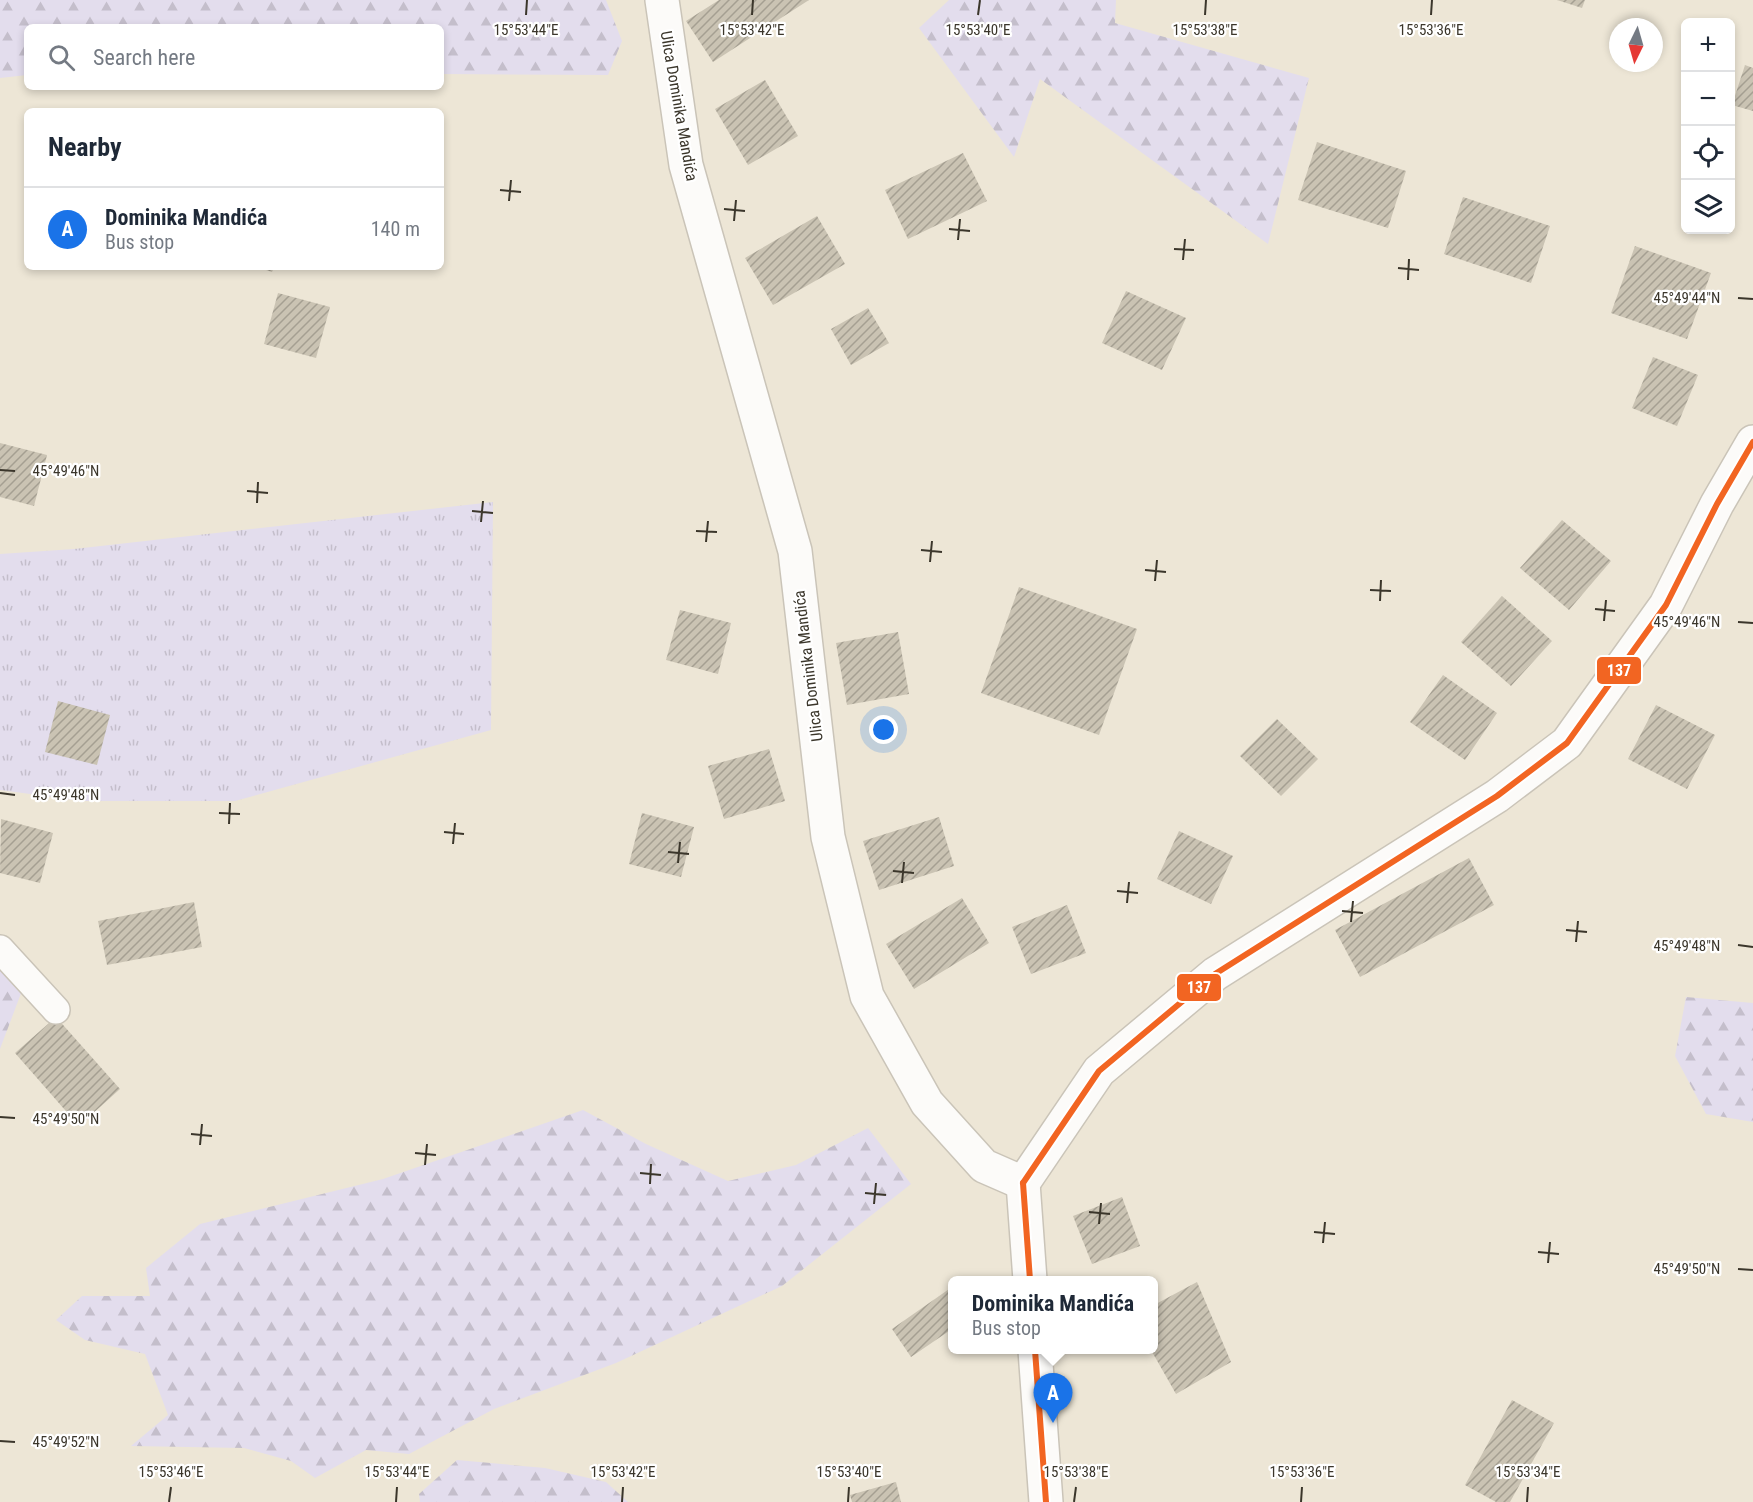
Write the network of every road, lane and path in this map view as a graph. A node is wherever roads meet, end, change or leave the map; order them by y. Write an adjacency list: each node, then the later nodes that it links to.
1 (662, 0): 5 (street, Ulica Dominika Mandića)
2 (1753, 442): 5 (street)
3 (0, 949): 4 (street)
4 (56, 1010)
5 (1023, 1183): 6 (street)
6 (1030, 1276)
7 (1035, 1354): 8 (street)
8 (1046, 1502)

